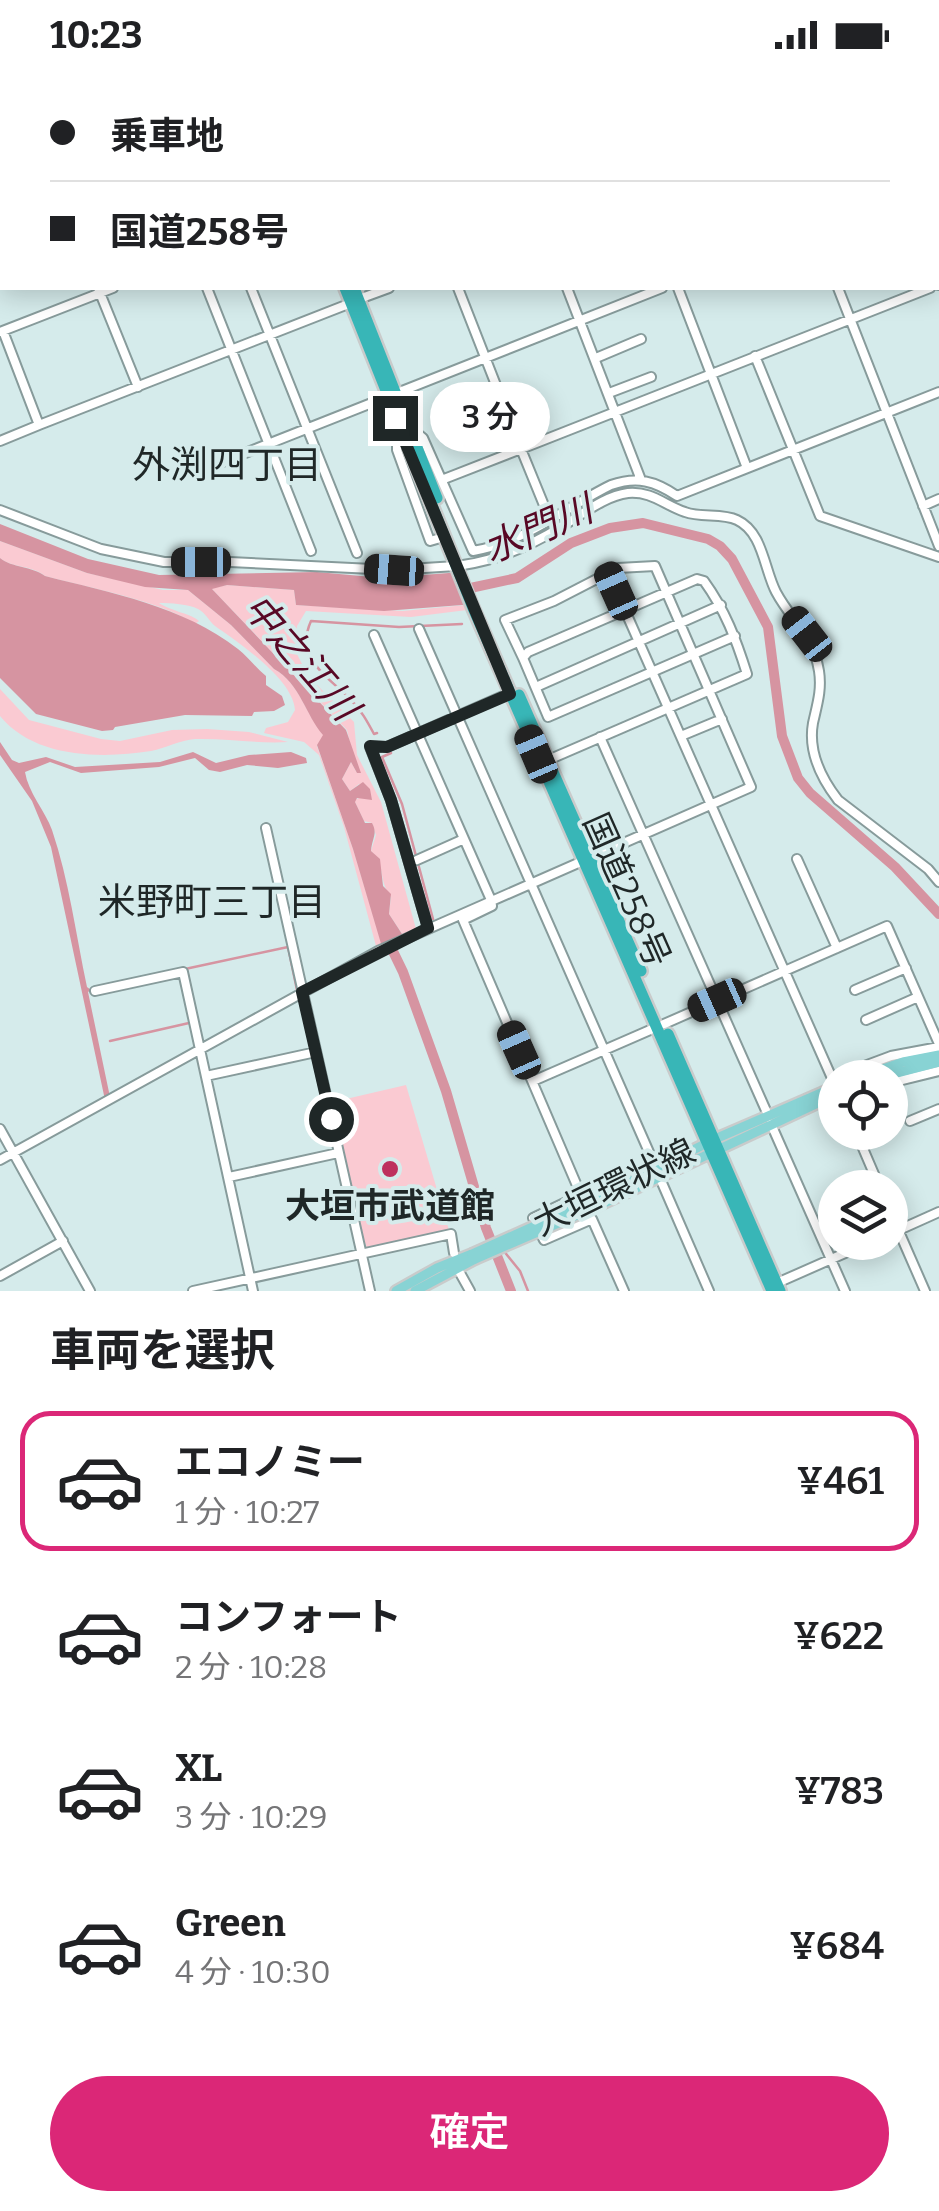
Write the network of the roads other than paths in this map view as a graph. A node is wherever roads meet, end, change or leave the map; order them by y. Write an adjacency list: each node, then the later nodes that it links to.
1 (99, 290): 14 (street); 23 (street)
2 (208, 290): 17 (street)
3 (252, 290): 15 (street)
4 (381, 290): 11 (street)
5 (459, 290): 18 (street)
6 (568, 290): 13 (street)
7 (657, 290): 13 (street)
8 (679, 290): 21 (street)
9 (839, 290): 12 (street)
10 (925, 290): 12 (street)
11 (355, 297): 15 (street); 26 (highway, 国道258号)
12 (850, 319): 19 (street); 28 (street)
13 (580, 320): 18 (street); 20 (street)
14 (2, 331): 29 (street)
15 (270, 335): 17 (street); 30 (street)
16 (642, 340): 20 (street)
17 (232, 350): 23 (street); 33 (street)
18 (485, 356): 26 (street); 34 (street)
19 (755, 356): 21 (street); 35 (street)
20 (596, 358): 25 (street)
21 (711, 373): 27 (street); 36 (street)
22 (651, 377): 25 (street)
23 (138, 387): 29 (street)
24 (939, 392): 28 (street)
25 (609, 393): 27 (street)
26 (391, 396): 30 (street); 31 (highway, 国道258号)
27 (618, 412): 34 (street); 39 (street)
28 (887, 412): 35 (street); 41 (street)
29 (40, 425): 32 (street)
30 (307, 428): 33 (street); 47 (street)
31 (408, 437): 38 (street); 44 (street); 49 (highway, 国道258号)
32 (0, 440)
33 (269, 444): 37 (street); 46 (street)
34 (521, 449): 38 (street); 43 (street)
35 (792, 451): 36 (street); 48 (street)
36 (748, 468): 39 (street)
37 (212, 470)
38 (444, 480): 43 (street)
39 (641, 480): 43 (street)
40 (939, 499): 41 (street)
41 (924, 506): 45 (street)
42 (0, 510): 49 (street)
43 (550, 520)
44 (437, 539)
45 (939, 546)
46 (311, 551)
47 (357, 553)
48 (939, 557)
49 (460, 567): 53 (highway, 国道258号); 82 (street)
50 (608, 572): 51 (street); 54 (street); 61 (street)
51 (666, 592): 52 (street); 54 (street); 55 (street)
52 (721, 605): 55 (street); 58 (street)
53 (477, 607): 65 (highway, 国道258号); 70 (highway, 国道258号)
54 (625, 610): 59 (street); 61 (street)
55 (680, 624): 59 (street); 60 (street)
56 (419, 629): 67 (street)
57 (374, 634): 72 (street)
58 (735, 636): 60 (street); 64 (street)
59 (639, 642): 62 (street); 63 (street)
60 (694, 654): 62 (street); 64 (street)
61 (523, 658): 63 (street)
62 (652, 671): 66 (street); 68 (street)
63 (536, 687): 68 (street)
64 (709, 690): 66 (street); 69 (street)
65 (510, 694): 67 (street); 70 (highway, 国道258号)
66 (668, 707): 71 (street); 73 (street)
67 (457, 716): 72 (street); 83 (street)
68 (548, 717): 70 (street)
69 (722, 719): 71 (street); 75 (street)
70 (528, 725): 74 (highway, 国道258号); 79 (highway, 国道258号)
71 (681, 736): 75 (street)
72 (419, 737): 78 (street); 85 (street)
73 (600, 737): 74 (street); 77 (street)
74 (548, 760): 79 (highway, 国道258号)
75 (712, 804): 77 (street); 88 (street)
76 (266, 828): 91 (street)
77 (644, 834): 79 (street); 93 (street)
78 (464, 839): 81 (street); 84 (street)
79 (586, 859): 83 (street); 95 (highway, 国道258号)
80 (797, 859): 86 (street)
81 (417, 860)
82 (939, 882)
83 (531, 883): 84 (street); 98 (street)
84 (491, 900): 85 (street); 108 (street)
85 (427, 928): 91 (street)
86 (837, 948): 87 (street); 88 (street)
87 (906, 968): 89 (street); 92 (street)
88 (784, 971): 93 (street); 101 (street)
89 (854, 990)
90 (94, 991): 97 (street)
91 (302, 992): 97 (street); 99 (street)
92 (918, 997): 94 (street); 96 (street)
93 (717, 1000): 95 (street); 111 (street)
94 (866, 1020)
95 (660, 1026): 98 (street); 114 (highway, 国道258号)
96 (939, 1045): 102 (street)
97 (200, 1049): 106 (street); 115 (street)
98 (604, 1050): 108 (street); 118 (street)
99 (316, 1052): 106 (street); 116 (street)
100 (939, 1059): 103 (main road); 104 (main road)
101 (823, 1060)
102 (883, 1060)
103 (908, 1062)
104 (908, 1069)
105 (939, 1071): 107 (street)
106 (206, 1076): 119 (street)
107 (908, 1079)
108 (533, 1082): 140 (street)
109 (818, 1094): 111 (main road, 大垣環状線)
110 (939, 1109): 112 (street)
111 (770, 1120): 114 (main road, 大垣環状線); 122 (street)
112 (910, 1121)
113 (0, 1129): 115 (street)
114 (712, 1146): 118 (main road, 大垣環状線); 132 (highway, 国道258号)
115 (13, 1153): 117 (street); 123 (street)
116 (338, 1153): 119 (street); 125 (street)
117 (0, 1160)
118 (658, 1172): 126 (main road, 大垣環状線, bridge); 141 (street)
119 (229, 1177): 131 (street)
120 (939, 1212): 121 (street)
121 (908, 1226)
122 (818, 1230)
123 (63, 1241): 130 (street); 133 (street)
124 (454, 1253): 125 (street)
125 (361, 1255): 131 (street); 136 (street)
126 (473, 1256): 137 (main road, 大垣環状線); 138 (main road, 大垣環状線)
127 (908, 1259): 143 (street)
128 (831, 1260): 132 (street); 142 (street)
129 (460, 1274): 139 (street)
130 (0, 1276)
131 (250, 1279): 134 (street); 135 (street)
132 (772, 1289)
133 (90, 1291)
134 (193, 1291)
135 (253, 1291)
136 (370, 1291)
137 (396, 1291)
138 (415, 1291)
139 (470, 1291)
140 (624, 1291)
141 (710, 1291)
142 (845, 1291)
143 (925, 1291)

